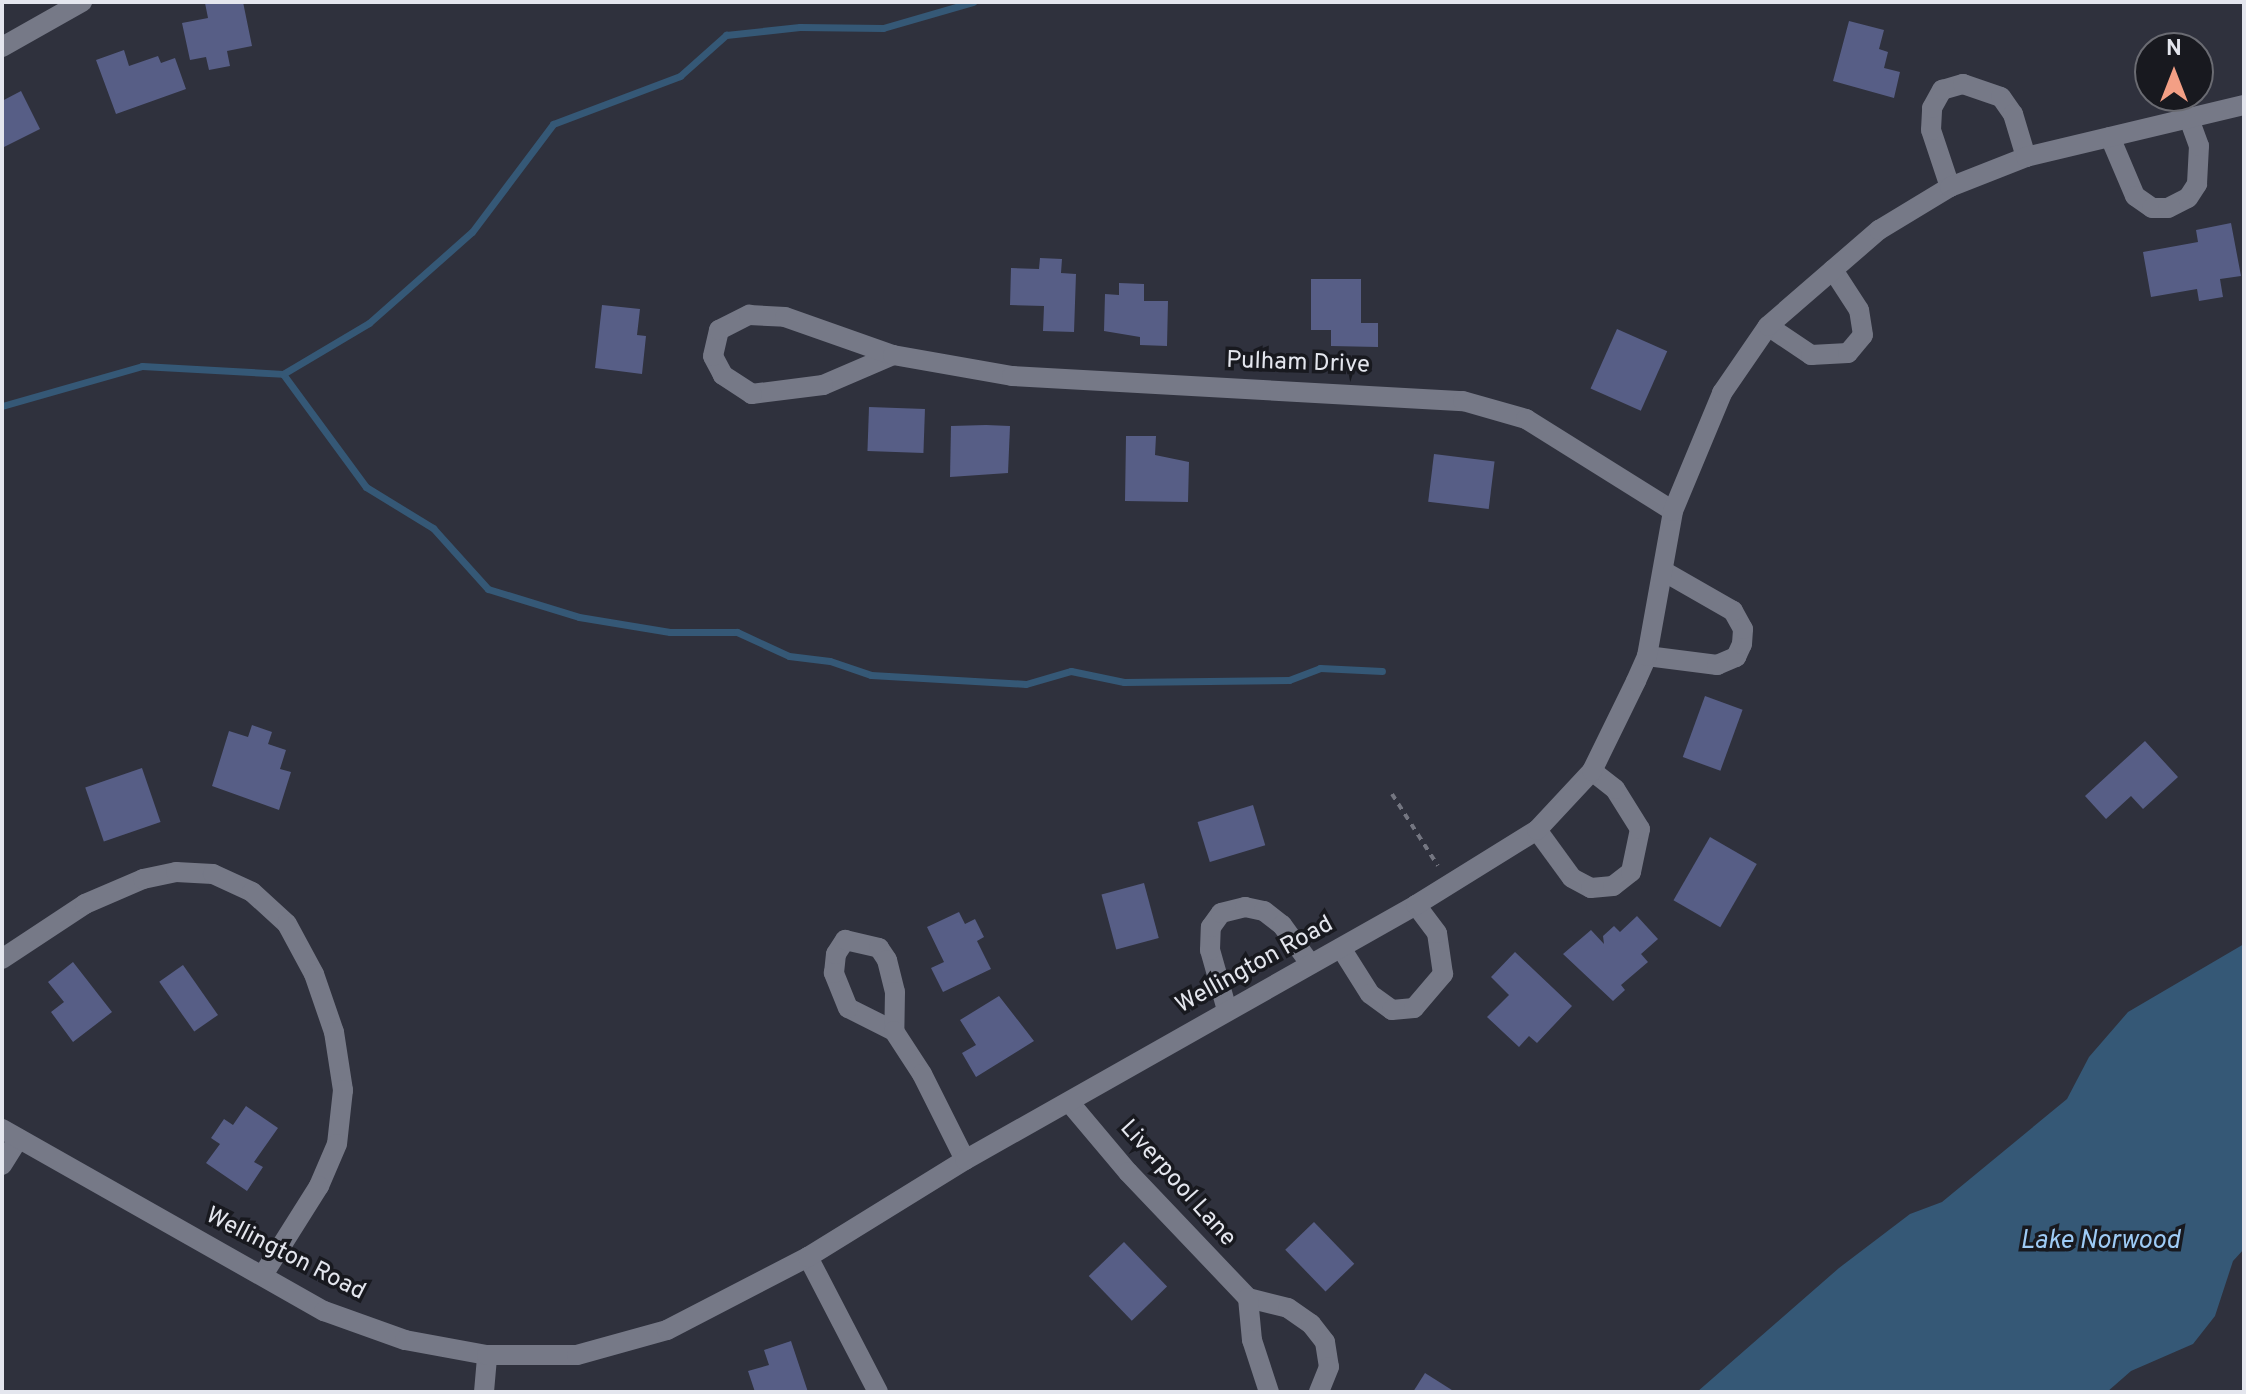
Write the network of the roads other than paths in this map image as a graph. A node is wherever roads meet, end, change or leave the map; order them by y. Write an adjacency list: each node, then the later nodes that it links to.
1 (82, 2): 2 (street)
2 (2, 47)
3 (2244, 105): 4 (street, Wellington Road)
4 (2189, 118): 5 (street, Wellington Road); 5 (street)
5 (2110, 137): 6 (street, Wellington Road)
6 (2026, 157): 7 (street, Wellington Road); 7 (street)
7 (1950, 187): 8 (street, Wellington Road)
8 (1833, 270): 9 (street, Wellington Road); 9 (street)
9 (1768, 326): 11 (street, Wellington Road)
10 (893, 355): 10 (street, Pulham Drive); 11 (street, Pulham Drive)
11 (1673, 511): 12 (street, Wellington Road)
12 (1665, 572): 13 (street, Wellington Road); 13 (street)
13 (1647, 656): 14 (street, Wellington Road)
14 (1592, 771): 15 (street, Wellington Road); 15 (street)
15 (1537, 830): 16 (street, Wellington Road)
16 (1416, 905): 17 (street, Wellington Road); 17 (street)
17 (1341, 948): 19 (street, Wellington Road)
18 (2, 959): 27 (street)
19 (1309, 962): 20 (street, Wellington Road); 20 (street)
20 (1227, 1010): 22 (street, Wellington Road)
21 (894, 1031): 24 (street)
22 (1069, 1102): 24 (street, Wellington Road); 28 (street, Liverpool Lane)
23 (10, 1134): 25 (street); 27 (street, Wellington Road)
24 (965, 1160): 26 (street, Wellington Road)
25 (2, 1165)
26 (808, 1257): 29 (street, Wellington Road); 31 (street)
27 (263, 1275): 29 (street, Wellington Road)
28 (1248, 1298): 32 (street); 33 (street)
29 (487, 1355): 30 (street)
30 (484, 1392)
31 (878, 1392)
32 (1269, 1392)
33 (1319, 1392)

